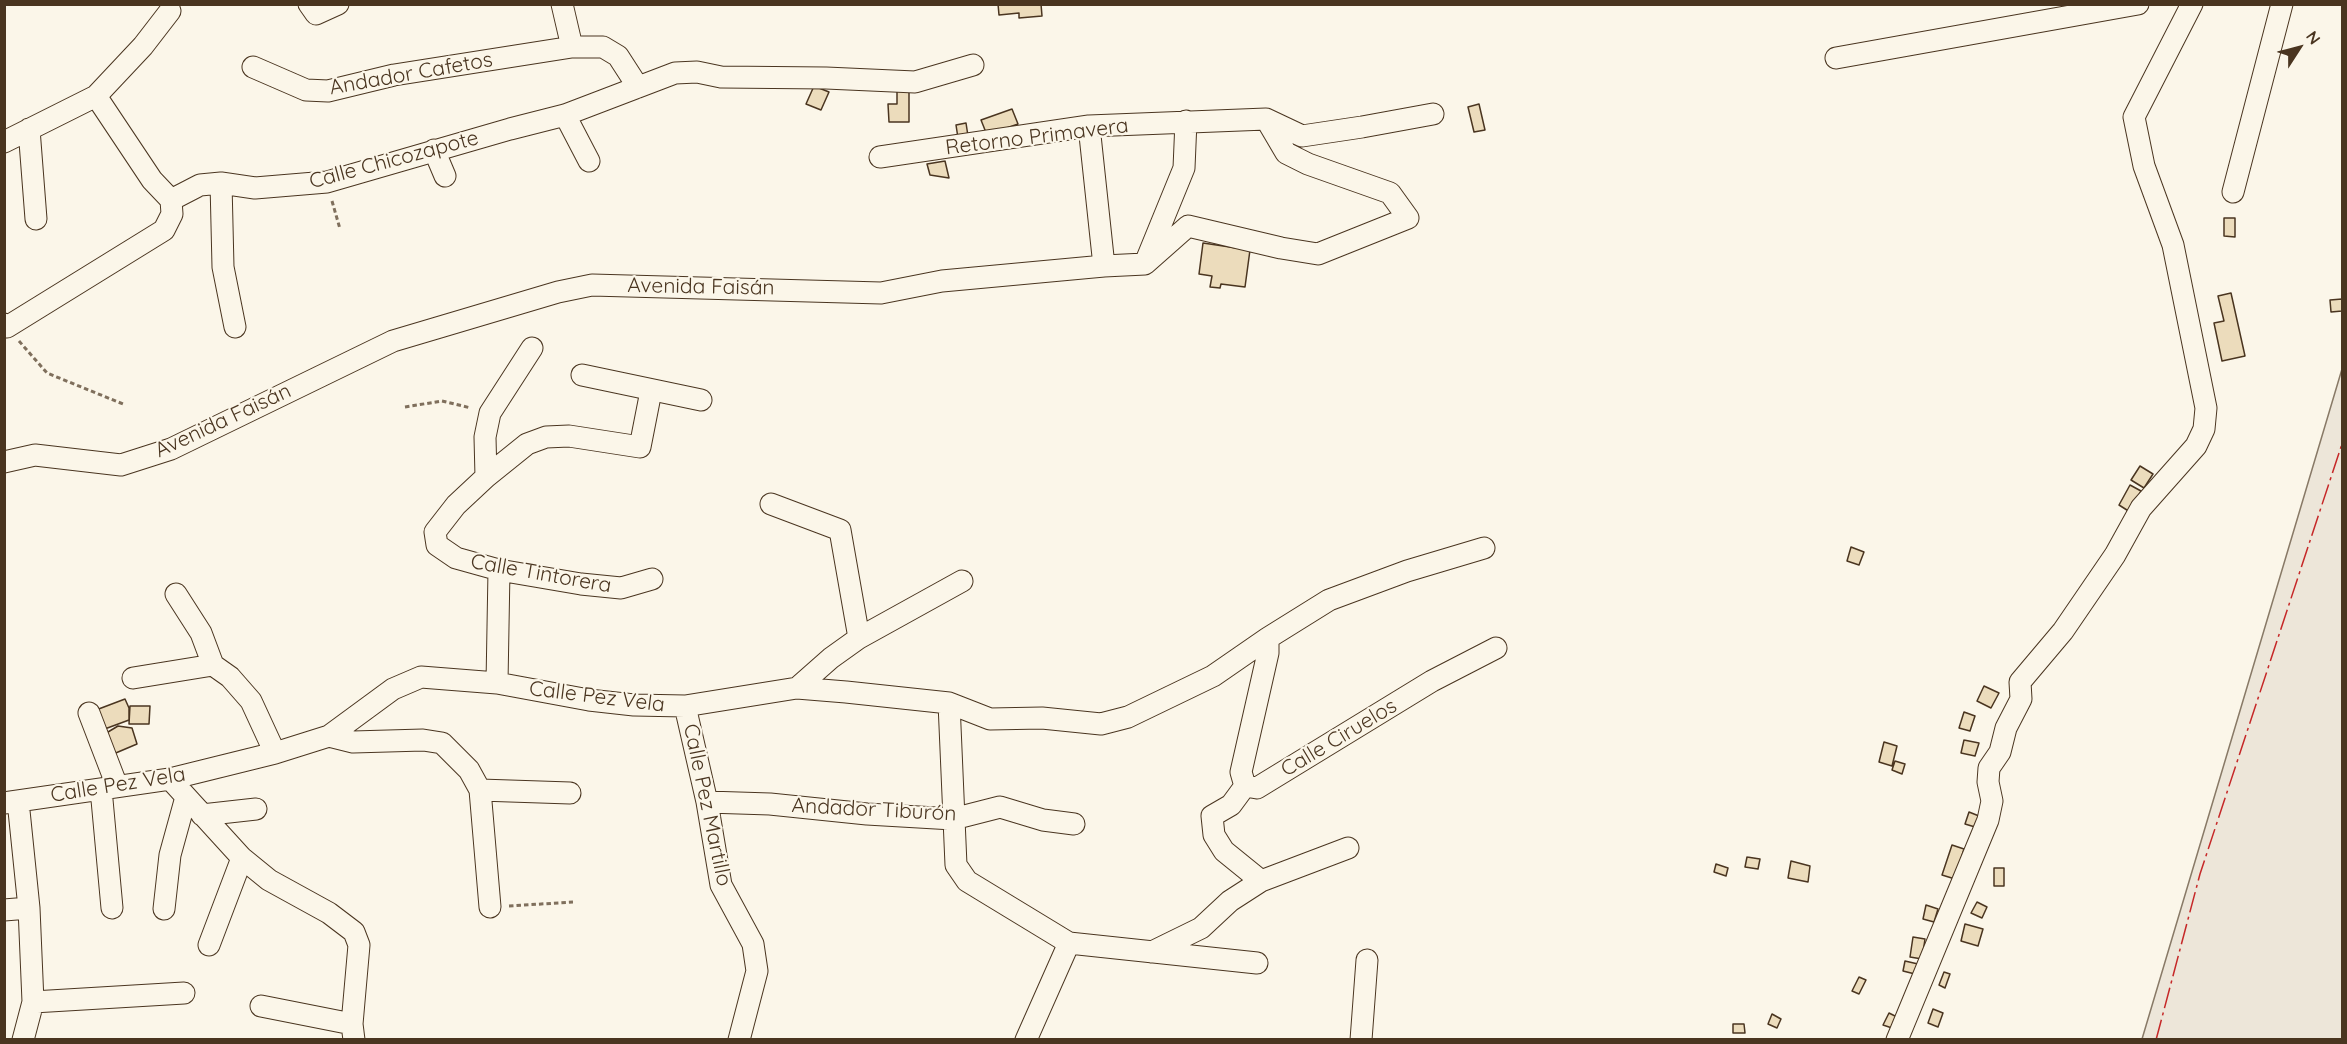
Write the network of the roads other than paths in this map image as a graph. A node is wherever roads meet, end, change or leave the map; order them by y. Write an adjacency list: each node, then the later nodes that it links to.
1 (309, 4): 2 (street)
2 (338, 4)
3 (562, 4): 8 (street)
4 (2138, 4): 9 (street)
5 (2192, 4): 90 (street)
6 (2282, 4): 26 (street)
7 (170, 11): 13 (street)
8 (572, 46): 11 (street, Andador Cafetos); 12 (street, Andador Cafetos)
9 (1836, 58)
10 (973, 65): 12 (street, Calle Chicozapote)
11 (253, 67)
12 (638, 87): 15 (street, Calle Chicozapote)
13 (96, 96): 19 (street); 27 (street)
14 (1433, 114): 16 (street)
15 (565, 115): 21 (street, Calle Chicozapote); 23 (street)
16 (1266, 119): 17 (street, Retorno Primavera); 29 (street)
17 (1186, 121): 18 (street, Retorno Primavera); 29 (street)
18 (1089, 126): 22 (street, Retorno Primavera); 30 (street)
19 (29, 129): 20 (street); 28 (street)
20 (4, 142)
21 (434, 150): 24 (street); 25 (street, Calle Chicozapote)
22 (880, 157)
23 (589, 161)
24 (445, 176)
25 (221, 183): 27 (street, Calle Chicozapote); 32 (street)
26 (2233, 192)
27 (171, 200): 31 (street)
28 (36, 219)
29 (1145, 264): 30 (street, Avenida Faisán)
30 (1104, 266): 37 (street, Avenida Faisán)
31 (6, 325)
32 (235, 327)
33 (532, 348): 38 (street)
34 (582, 375): 35 (street)
35 (651, 391): 36 (street); 38 (street, Calle Tintorera)
36 (701, 400)
37 (4, 462)
38 (486, 477): 41 (street, Calle Tintorera)
39 (771, 504): 45 (street)
40 (1484, 548): 46 (street, Calle Pez Vela)
41 (499, 570): 42 (street, Calle Tintorera); 50 (street)
42 (652, 579)
43 (962, 581): 45 (street)
44 (176, 594): 48 (street)
45 (859, 638): 51 (street)
46 (1268, 638): 52 (street, Calle Pez Vela); 58 (street)
47 (1496, 648): 58 (street, Calle Ciruelos)
48 (213, 665): 49 (street); 56 (street)
49 (133, 678)
50 (497, 683): 53 (street, Calle Pez Vela); 55 (street, Calle Pez Vela)
51 (797, 688): 52 (street, Calle Pez Vela); 53 (street, Calle Pez Vela)
52 (949, 703): 67 (street)
53 (685, 706): 64 (street, Calle Pez Martillo)
54 (89, 713): 59 (street)
55 (329, 736): 56 (street, Calle Pez Vela); 60 (street)
56 (275, 753): 57 (street, Calle Pez Vela)
57 (170, 779): 59 (street, Calle Pez Vela); 62 (street)
58 (1245, 786): 71 (street)
59 (109, 788): 63 (street, Calle Pez Vela); 74 (street)
60 (480, 790): 61 (street); 72 (street)
61 (570, 793)
62 (186, 797): 66 (street); 75 (street)
63 (11, 802): 73 (street)
64 (707, 802): 67 (street, Andador Tiburón); 87 (street, Calle Pez Martillo)
65 (256, 809): 66 (street)
66 (202, 815): 70 (street)
67 (953, 819): 68 (street, Andador Tiburón); 77 (street)
68 (1074, 824)
69 (1348, 848): 71 (street)
70 (242, 858): 78 (street); 85 (street)
71 (1261, 880): 79 (street)
72 (490, 907)
73 (30, 908): 76 (street); 83 (street)
74 (112, 908)
75 (164, 909)
76 (4, 910)
77 (1069, 943): 79 (street); 88 (street)
78 (209, 945)
79 (1152, 952): 81 (street)
80 (1367, 960): 89 (street)
81 (1257, 963)
82 (184, 993): 83 (street)
83 (33, 1002): 86 (street)
84 (261, 1006): 85 (street)
85 (353, 1032)
86 (23, 1040)
87 (739, 1040)
88 (1026, 1040)
89 (1361, 1040)
90 (1897, 1040)

